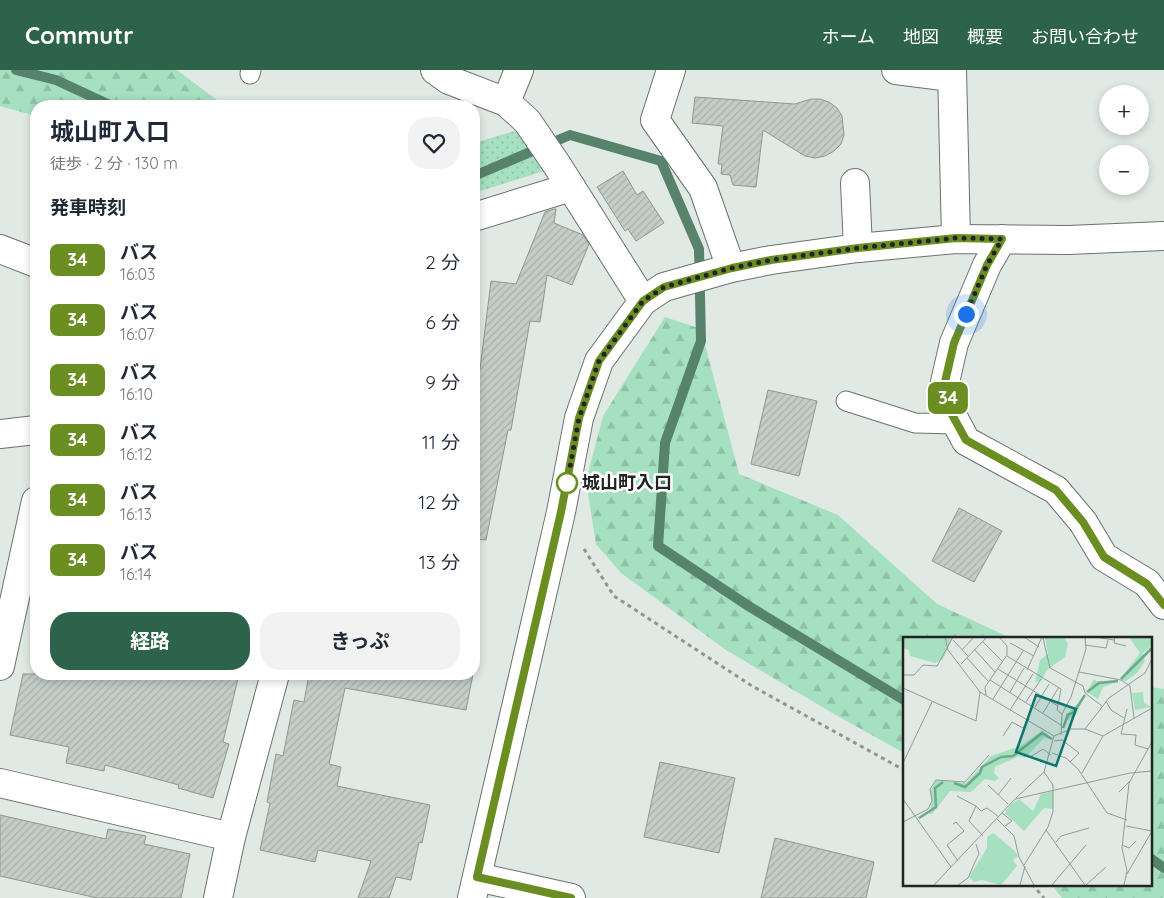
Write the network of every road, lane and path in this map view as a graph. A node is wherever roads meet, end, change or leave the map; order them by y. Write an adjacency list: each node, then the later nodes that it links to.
1 (435, 70): 6 (street)
2 (519, 70): 6 (street)
3 (671, 70): 16 (street)
4 (896, 70): 5 (street)
5 (951, 74): 11 (street)
6 (506, 102): 7 (street)
7 (564, 176): 9 (street); 17 (street)
8 (855, 183): 13 (street)
9 (480, 214)
10 (1164, 236): 12 (street)
11 (956, 238): 12 (street); 13 (street)
12 (1002, 239): 19 (street)
13 (858, 248): 16 (street)
14 (0, 249): 15 (street)
15 (30, 261)
16 (732, 268): 17 (street)
17 (643, 301): 22 (street)
18 (846, 400): 19 (lane)
19 (957, 424): 25 (street)
20 (30, 431): 21 (street)
21 (0, 434)
22 (561, 512): 28 (path); 32 (street)
23 (30, 528): 24 (street)
24 (17, 590): 26 (street)
25 (1164, 605)
26 (0, 666)
27 (274, 680): 30 (street)
28 (903, 769)
29 (0, 783): 30 (street)
30 (231, 837): 33 (street)
31 (1034, 886): 35 (path)
32 (474, 888): 34 (street)
33 (218, 898)
34 (571, 898)
35 (1044, 898)

